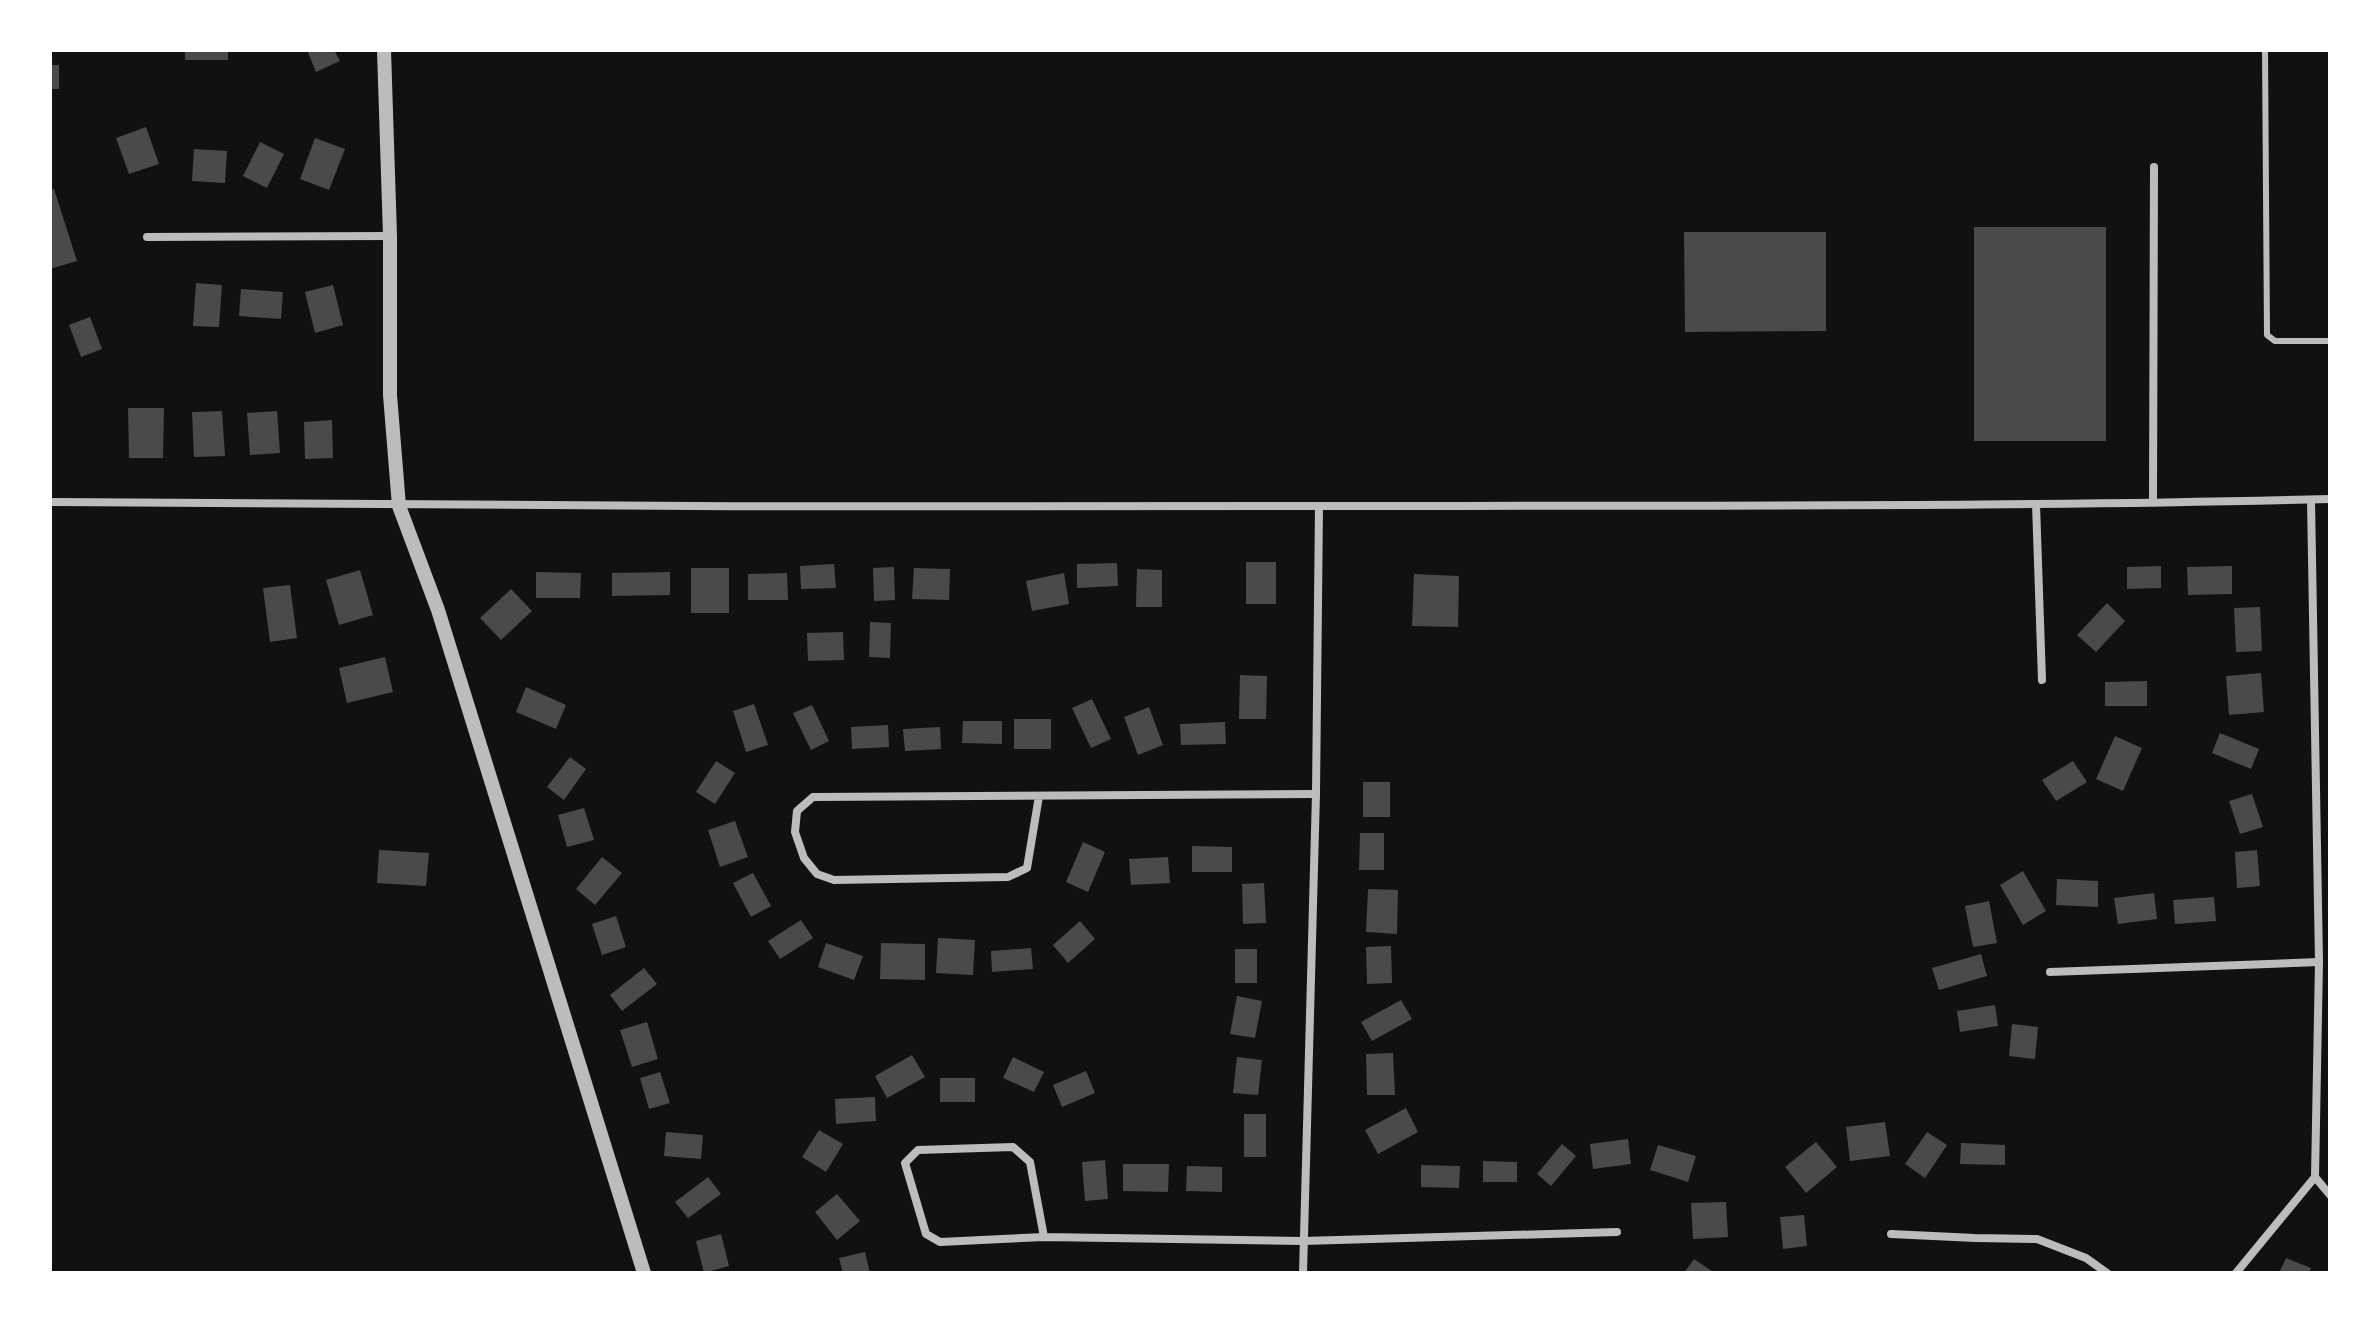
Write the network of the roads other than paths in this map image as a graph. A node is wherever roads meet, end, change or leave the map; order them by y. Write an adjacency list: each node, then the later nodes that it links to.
1 (384, 50): 4 (street)
2 (2265, 50): 6 (lane)
3 (2154, 167): 9 (street)
4 (390, 236): 5 (street); 12 (street)
5 (147, 237)
6 (2330, 341)
7 (2330, 499): 8 (street)
8 (2311, 500): 9 (street); 17 (street)
9 (2153, 501): 11 (street)
10 (50, 502): 12 (street)
11 (2036, 504): 13 (street); 14 (street)
12 (399, 506): 13 (street); 25 (street)
13 (1319, 506): 15 (street)
14 (2042, 680)
15 (1316, 794): 16 (street); 24 (street)
16 (1039, 796): 16 (street)
17 (2319, 962): 18 (street); 19 (street)
18 (2050, 972)
19 (2315, 1177): 20 (street); 28 (street)
20 (2330, 1195)
21 (1617, 1232): 24 (street)
22 (1891, 1234): 27 (street)
23 (1044, 1237): 23 (street); 24 (street)
24 (1303, 1241): 26 (street)
25 (644, 1273)
26 (1303, 1273)
27 (2107, 1273)
28 (2236, 1273)

